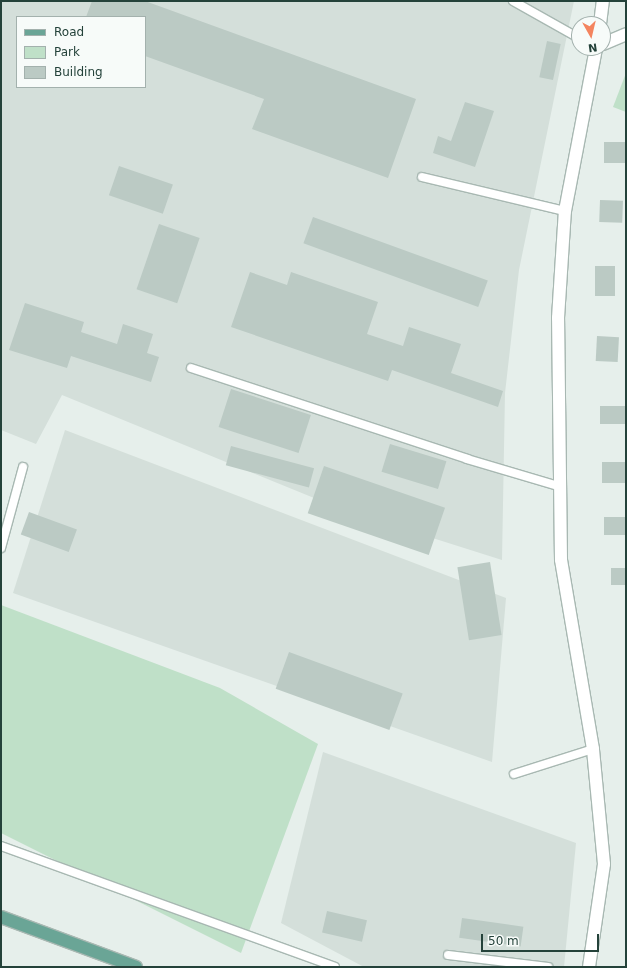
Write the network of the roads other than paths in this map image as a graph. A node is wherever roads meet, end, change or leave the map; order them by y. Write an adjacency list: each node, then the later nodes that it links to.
1 (513, 1): 4 (lane)
2 (603, 1): 3 (street)
3 (601, 16)
4 (571, 34)
5 (626, 34): 6 (street)
6 (611, 41)
7 (594, 56): 9 (street)
8 (422, 177): 9 (lane)
9 (565, 211): 12 (street)
10 (191, 368): 12 (lane)
11 (23, 467): 13 (lane)
12 (558, 486): 14 (street)
13 (1, 548)
14 (593, 749): 15 (lane); 22 (street)
15 (514, 774)
16 (1, 846): 20 (lane)
17 (1, 917): 19 (main road)
18 (448, 955): 21 (lane)
19 (136, 967)
20 (335, 967)
21 (548, 967)
22 (589, 967)

